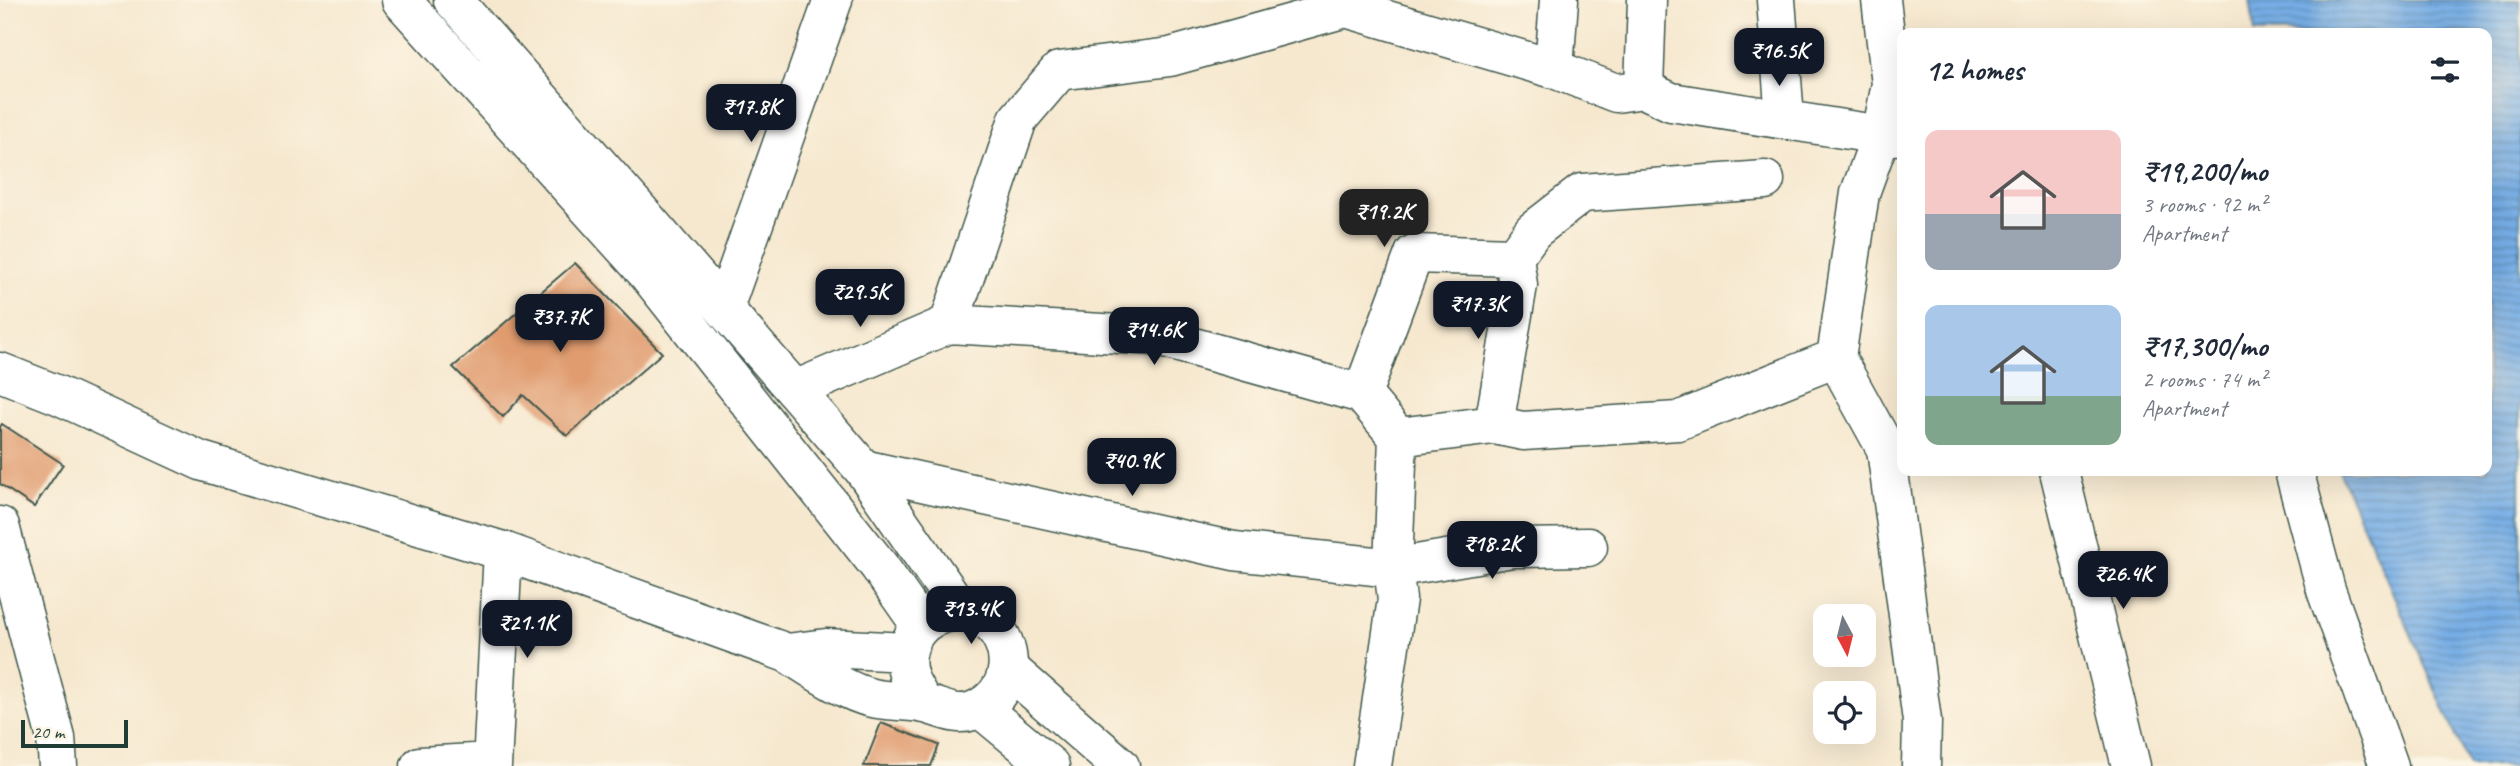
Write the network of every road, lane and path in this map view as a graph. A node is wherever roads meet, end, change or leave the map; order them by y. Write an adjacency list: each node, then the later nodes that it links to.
1 (401, 0): 30 (street)
2 (453, 0): 14 (street)
3 (834, 0): 14 (street)
4 (1559, 0): 8 (street)
5 (1647, 0): 9 (street)
6 (1776, 0): 10 (street)
7 (1881, 0): 11 (street)
8 (1554, 69): 9 (street); 15 (street)
9 (1644, 89): 10 (street)
10 (1786, 119): 11 (street)
11 (1892, 136): 16 (street)
12 (1765, 180): 13 (street)
13 (1514, 257): 19 (street); 20 (street)
14 (724, 308): 18 (street)
15 (949, 324): 18 (street); 19 (street)
16 (1836, 358): 20 (street); 41 (street)
17 (0, 372): 27 (street)
18 (795, 390): 22 (street)
19 (1362, 394): 21 (street)
20 (1494, 425): 21 (street)
21 (1398, 437): 28 (street)
22 (863, 469): 28 (street); 29 (street)
23 (2060, 476): 42 (street)
24 (2295, 476): 43 (street)
25 (0, 526): 36 (street)
26 (1588, 547): 28 (street)
27 (503, 551): 31 (street); 35 (street)
28 (1393, 568): 40 (street)
29 (962, 612): 30 (street); 32 (street)
30 (914, 639): 31 (street); 33 (street)
31 (787, 653): 33 (street)
32 (1008, 668): 34 (street); 39 (street)
33 (924, 704): 34 (street)
34 (980, 708): 38 (street)
35 (492, 764): 37 (street)
36 (58, 766)
37 (420, 766)
38 (1050, 766)
39 (1120, 766)
40 (1372, 766)
41 (1921, 766)
42 (2131, 766)
43 (2389, 766)

